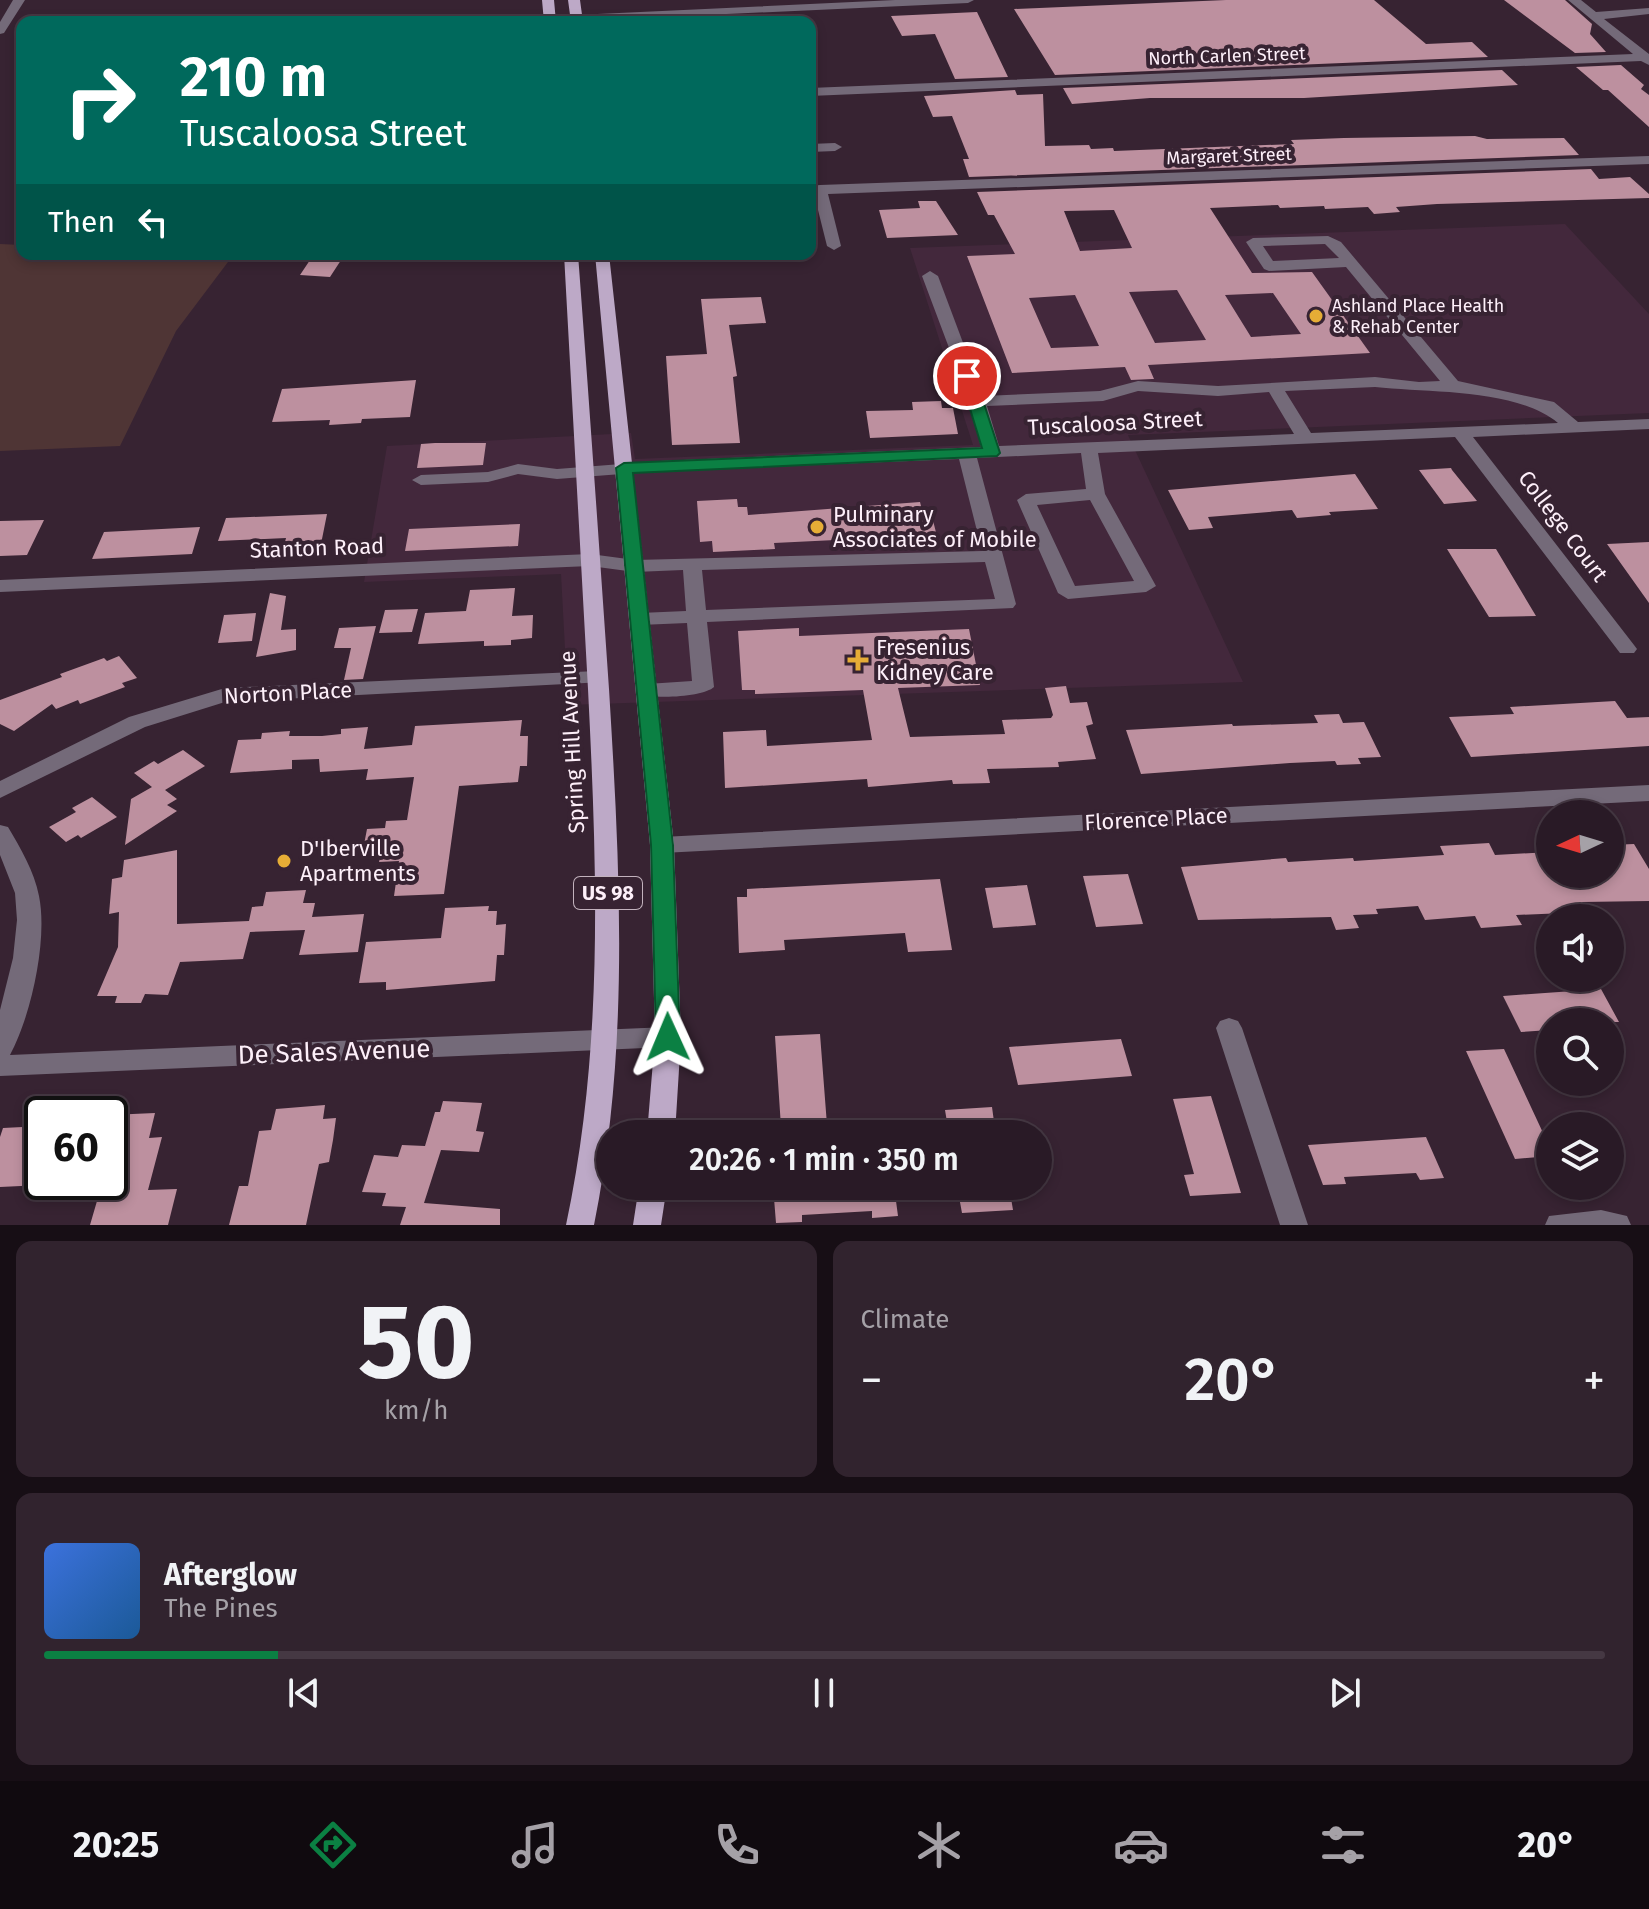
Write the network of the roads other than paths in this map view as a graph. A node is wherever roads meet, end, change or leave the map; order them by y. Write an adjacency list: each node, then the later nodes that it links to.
1 (19, 0): 7 (street)
2 (968, 0): 5 (street)
3 (1574, 0): 6 (street)
4 (1649, 11): 6 (street)
5 (655, 16)
6 (1595, 16): 8 (street)
7 (0, 31)
8 (1648, 54): 9 (street, North Carlen Street)
9 (816, 92)
10 (835, 147): 11 (street)
11 (816, 148)
12 (1649, 160): 13 (street, Margaret Street)
13 (816, 196): 14 (street)
14 (834, 246)
15 (571, 260): 30 (main road, Spring Hill Avenue / US 98)
16 (603, 260): 29 (main road, US 98)
17 (1350, 262): 17 (street); 19 (street)
18 (930, 276): 21 (street)
19 (1452, 385): 20 (street); 23 (street)
20 (1274, 387): 21 (street); 25 (street)
21 (977, 401): 27 (street)
22 (1649, 424): 23 (street, Tuscaloosa Street)
23 (1574, 427): 24 (street, Tuscaloosa Street)
24 (1461, 433): 25 (street, Tuscaloosa Street); 40 (street, College Court)
25 (1306, 439): 26 (street, Tuscaloosa Street)
26 (1089, 449): 27 (street, Tuscaloosa Street); 32 (street)
27 (992, 453): 28 (street, Tuscaloosa Street)
28 (967, 454): 29 (street, Tuscaloosa Street); 33 (street)
29 (624, 468): 30 (street, Tuscaloosa Street); 36 (main road, US 98)
30 (584, 472): 31 (street, Tuscaloosa Street); 34 (main road, Spring Hill Avenue / US 98)
31 (421, 480)
32 (1096, 494): 32 (street)
33 (993, 556): 35 (street, Stanton Road); 38 (street)
34 (590, 560): 36 (street, Stanton Road); 37 (street, Stanton Road); 41 (main road, Spring Hill Avenue / US 98)
35 (692, 564): 36 (street, Stanton Road); 38 (street)
36 (635, 566): 39 (main road, US 98)
37 (0, 586)
38 (696, 616): 39 (street); 42 (street)
39 (640, 619): 42 (main road, US 98)
40 (1627, 649)
41 (597, 677): 43 (street, Norton Place); 49 (main road, Spring Hill Avenue / US 98)
42 (647, 691): 46 (main road, US 98)
43 (0, 791)
44 (1649, 793): 46 (street, Florence Place)
45 (0, 833): 50 (street)
46 (662, 845): 48 (main road, US 98)
47 (1229, 1028): 56 (street)
48 (668, 1037): 49 (street, De Sales Avenue); 52 (main road, US 98)
49 (606, 1040): 51 (street, De Sales Avenue); 54 (main road, Spring Hill Avenue / US 98)
50 (0, 1049)
51 (0, 1066)
52 (662, 1120)
53 (651, 1200): 55 (main road)
54 (580, 1225)
55 (647, 1225)
56 (1294, 1225)
57 (1559, 1225): 58 (street)
58 (1617, 1225)

